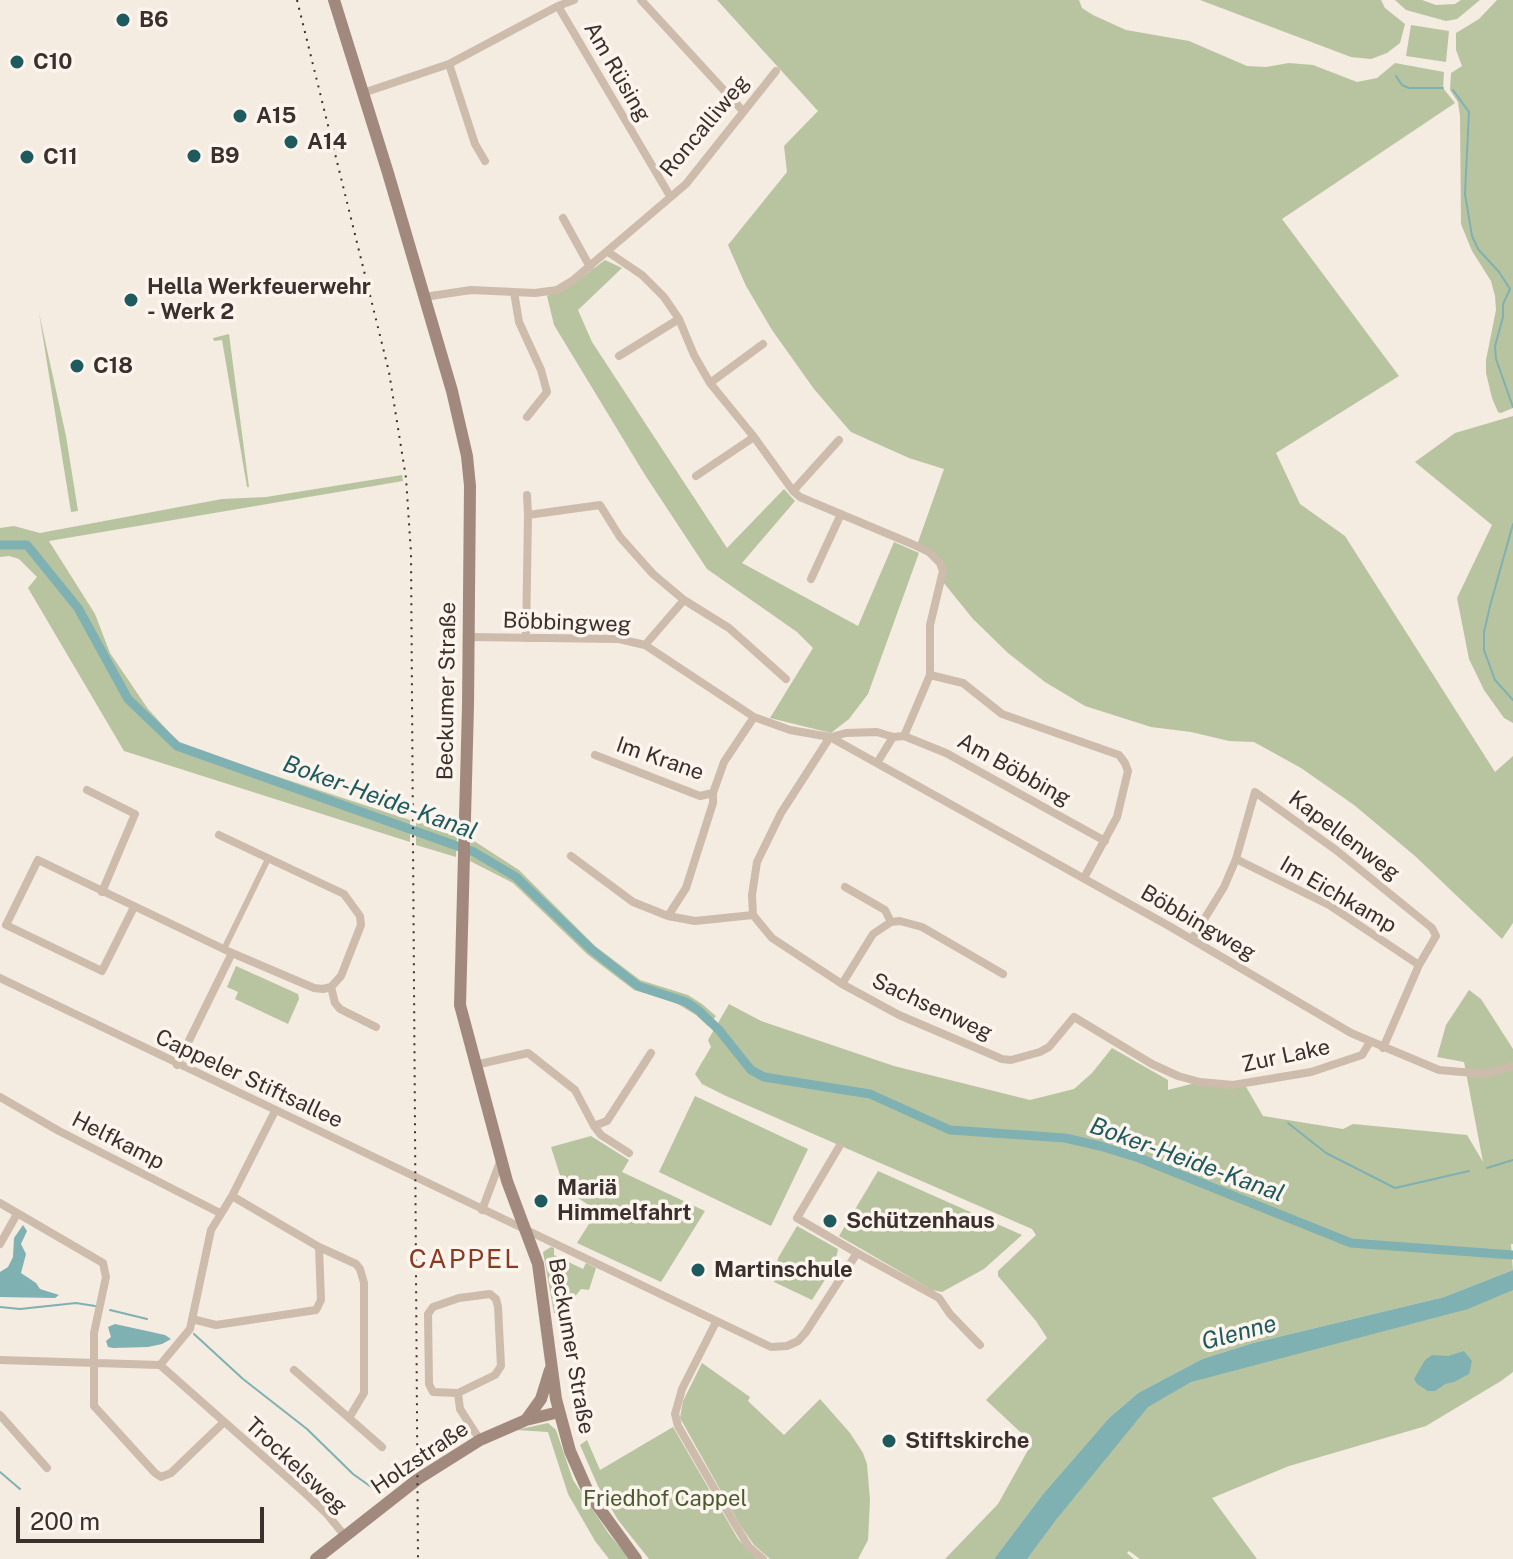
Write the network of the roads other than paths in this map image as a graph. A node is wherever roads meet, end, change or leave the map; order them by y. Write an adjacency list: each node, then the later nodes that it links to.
1 (334, 0): 7 (main road, Beckumer Straße)
2 (574, 0): 4 (street, Am Rüsing)
3 (641, 0): 8 (street)
4 (558, 6): 5 (street, Am Rüsing); 10 (street, Am Rüsing)
5 (449, 64): 7 (street, Am Rüsing); 9 (street)
6 (776, 71): 8 (street, Roncalliweg)
7 (363, 93): 15 (main road, Beckumer Straße)
8 (743, 111): 10 (street, Roncalliweg)
9 (485, 161)
10 (670, 196): 12 (street, Roncalliweg)
11 (563, 218): 13 (street)
12 (608, 252): 13 (street, Roncalliweg); 16 (street)
13 (590, 267): 14 (street, Roncalliweg)
14 (514, 292): 15 (street, Roncalliweg); 20 (street)
15 (424, 297): 30 (main road, Beckumer Straße)
16 (679, 319): 18 (street); 19 (street)
17 (763, 344): 19 (street)
18 (619, 356)
19 (710, 383): 21 (street)
20 (527, 417)
21 (754, 437): 23 (street); 24 (street)
22 (839, 440): 24 (street)
23 (696, 476)
24 (793, 491): 26 (street)
25 (527, 495): 27 (street)
26 (841, 514): 28 (street); 33 (street)
27 (528, 515): 29 (street); 31 (street)
28 (811, 579)
29 (684, 600): 32 (street); 34 (street)
30 (468, 637): 31 (street, Böbbingweg); 68 (main road, Beckumer Straße)
31 (526, 638): 32 (street, Böbbingweg)
32 (645, 645): 35 (street, Böbbingweg)
33 (930, 675): 36 (street); 44 (street, Am Böbbing)
34 (786, 679)
35 (754, 717): 37 (street, Böbbingweg); 42 (street, Im Krane)
36 (904, 736): 38 (street, Am Böbbing); 44 (street, Am Böbbing)
37 (830, 737): 38 (street, Böbbingweg); 40 (street, Böbbingweg); 52 (street)
38 (893, 737): 40 (street)
39 (595, 755): 42 (street, Im Krane)
40 (877, 763): 48 (street, Böbbingweg)
41 (87, 790): 50 (street)
42 (713, 793): 53 (street, Im Krane)
43 (219, 835): 46 (street)
44 (1105, 841): 48 (street, Am Böbbing)
45 (571, 856): 53 (street)
46 (268, 859): 56 (street); 61 (street)
47 (1236, 859): 55 (street, Kapellenweg); 57 (street, Im Eichkamp); 57 (street, Kapellenweg)
48 (1084, 878): 55 (street, Böbbingweg)
49 (845, 887): 54 (street)
50 (102, 892): 51 (street); 51 (street)
51 (134, 907): 56 (street)
52 (753, 915): 53 (street); 60 (street, Sachsenweg)
53 (668, 916)
54 (891, 922): 58 (street); 60 (street)
55 (1192, 939): 64 (street, Böbbingweg)
56 (228, 951): 61 (street); 67 (street)
57 (1419, 965): 65 (street, Kapellenweg)
58 (1003, 974)
59 (0, 978): 67 (street, Cappeler Stiftsallee)
60 (842, 984): 62 (street, Sachsenweg)
61 (331, 987): 63 (street)
62 (1074, 1017): 64 (street, Zur Lake)
63 (376, 1027)
64 (1370, 1042): 65 (street, Böbbingweg)
65 (1383, 1048): 69 (street, Böbbingweg)
66 (651, 1053): 72 (street)
67 (177, 1065): 71 (street, Cappeler Stiftsallee)
68 (475, 1065): 72 (street); 75 (main road, Beckumer Straße)
69 (1513, 1066)
70 (0, 1097): 79 (street, Helfkamp)
71 (275, 1111): 76 (street); 78 (street, Cappeler Stiftsallee)
72 (594, 1126): 74 (street)
73 (839, 1147): 84 (street)
74 (629, 1153)
75 (501, 1161): 78 (street); 81 (main road, Beckumer Straße)
76 (232, 1196): 79 (street); 83 (street)
77 (0, 1203): 80 (street)
78 (482, 1210): 81 (street, Cappeler Stiftsallee)
79 (220, 1213): 85 (street)
80 (17, 1214): 82 (street); 89 (street)
81 (526, 1232): 86 (street, Cappeler Stiftsallee); 91 (main road, Beckumer Straße)
82 (0, 1244)
83 (319, 1247): 85 (street); 96 (street)
84 (857, 1253): 86 (street, Cappeler Stiftsallee); 87 (street)
85 (192, 1319): 90 (street)
86 (716, 1322): 105 (street)
87 (980, 1345)
88 (0, 1360): 89 (street)
89 (93, 1363): 90 (street); 98 (street, Trockelsweg)
90 (160, 1365): 98 (street, Trockelsweg)
91 (551, 1367): 94 (main road, Beckumer Straße); 97 (main road)
92 (294, 1370): 96 (street)
93 (458, 1393): 93 (street); 99 (street)
94 (559, 1412): 97 (main road, Holzstraße); 104 (main road, Beckumer Straße)
95 (0, 1415): 101 (street)
96 (349, 1418): 100 (street)
97 (526, 1420): 99 (main road, Holzstraße)
98 (223, 1423): 102 (street, Trockelsweg)
99 (480, 1440): 102 (main road, Holzstraße)
100 (382, 1447)
101 (47, 1468)
102 (345, 1536): 103 (main road, Holzstraße)
103 (316, 1559)
104 (636, 1559)
105 (763, 1559)

